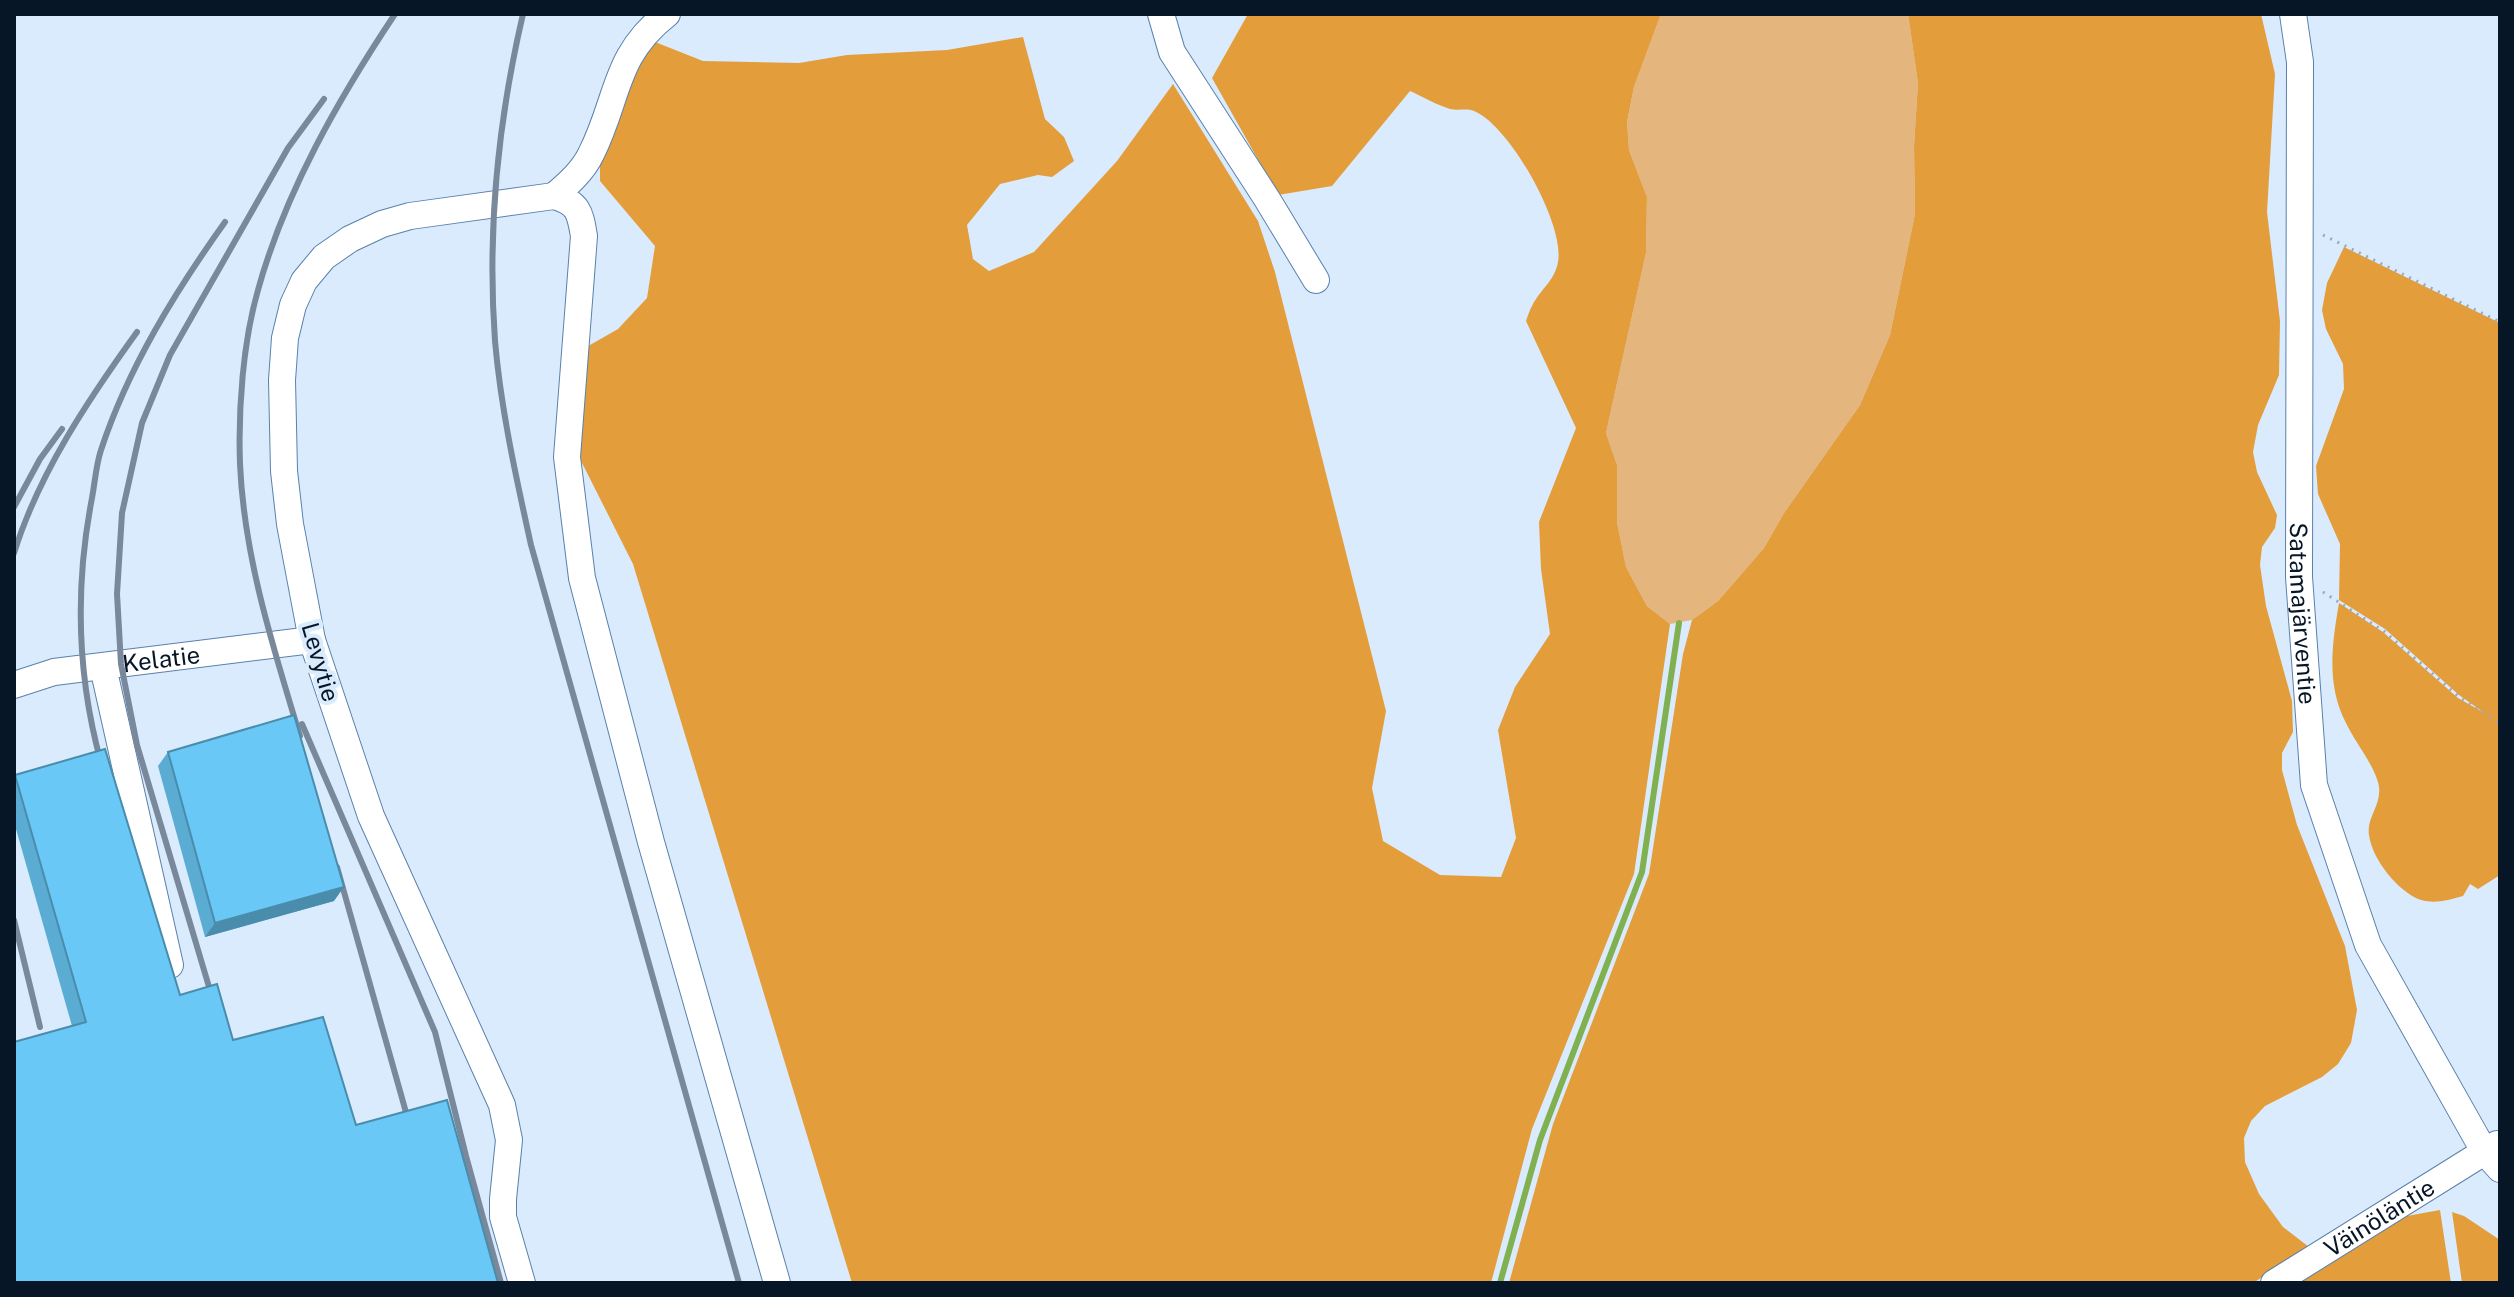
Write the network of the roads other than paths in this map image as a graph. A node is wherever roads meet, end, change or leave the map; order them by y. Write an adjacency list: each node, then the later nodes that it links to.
1 (667, 14): 4 (street)
2 (1161, 14): 5 (street)
3 (2293, 14): 10 (street, Satamajärventie)
4 (554, 196): 6 (street, Levytie); 12 (street)
5 (1316, 280)
6 (312, 640): 7 (street, Kelatie); 11 (street, Levytie)
7 (103, 667): 8 (street, Kelatie); 9 (street)
8 (14, 685)
9 (170, 965)
10 (2495, 1154): 13 (street, Väinöläntie)
11 (522, 1283)
12 (777, 1283)
13 (2274, 1283)

